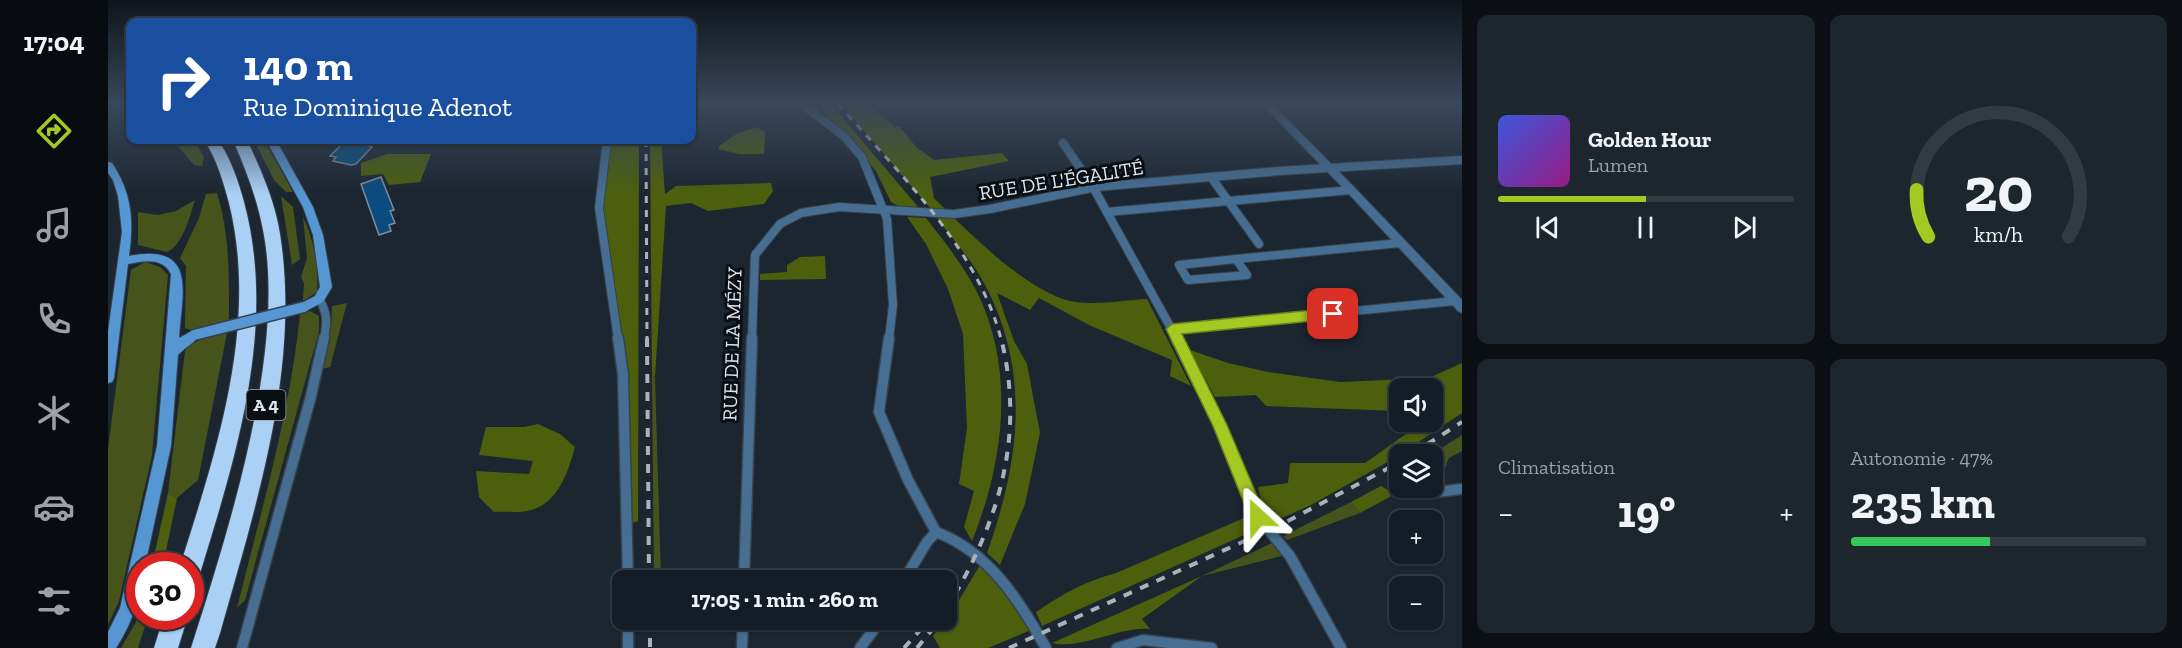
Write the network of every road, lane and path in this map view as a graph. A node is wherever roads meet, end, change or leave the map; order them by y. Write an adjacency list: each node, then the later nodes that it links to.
1 (841, 134): 15 (street)
2 (1296, 134): 10 (street)
3 (1063, 143): 12 (street)
4 (213, 144): 31 (highway, A 4)
5 (242, 144): 41 (highway, A 4)
6 (273, 144): 21 (main road)
7 (607, 144): 32 (street)
8 (1462, 160): 10 (street, RUE DE L'ÉGALITÉ)
9 (108, 165): 20 (main road)
10 (1327, 166): 11 (street, RUE DE L'ÉGALITÉ); 13 (street)
11 (1211, 177): 12 (street, RUE DE L'ÉGALITÉ); 14 (street)
12 (1093, 187): 15 (street, RUE DE L'ÉGALITÉ); 16 (street)
13 (1351, 190): 14 (street); 17 (street)
14 (1228, 200): 16 (street); 18 (street)
15 (882, 210): 30 (street); 33 (street, RUE DE LA MÉZY)
16 (1107, 212): 23 (street)
17 (1400, 243): 19 (street); 22 (street)
18 (1259, 244)
19 (1236, 259): 19 (street)
20 (124, 261): 24 (main road); 27 (main road)
21 (320, 299): 25 (main road, bridge); 42 (street)
22 (1459, 304): 23 (street)
23 (1172, 329): 49 (street, bridge)
24 (173, 333): 25 (main road); 26 (main road)
25 (194, 335): 26 (main road)
26 (173, 353): 39 (main road)
27 (108, 378)
28 (1462, 489): 29 (street)
29 (1443, 491)
30 (936, 531): 34 (street); 46 (street)
31 (196, 552)
32 (628, 570)
33 (744, 570)
34 (910, 570)
35 (172, 630): 40 (highway)
36 (628, 630): 43 (street)
37 (743, 630): 44 (street)
38 (875, 630): 45 (street)
39 (108, 646)
40 (166, 648)
41 (203, 648)
42 (242, 648)
43 (628, 648)
44 (742, 648)
45 (860, 648)
46 (1046, 648)
47 (1117, 648): 48 (street)
48 (1212, 648)
49 (1341, 648)

